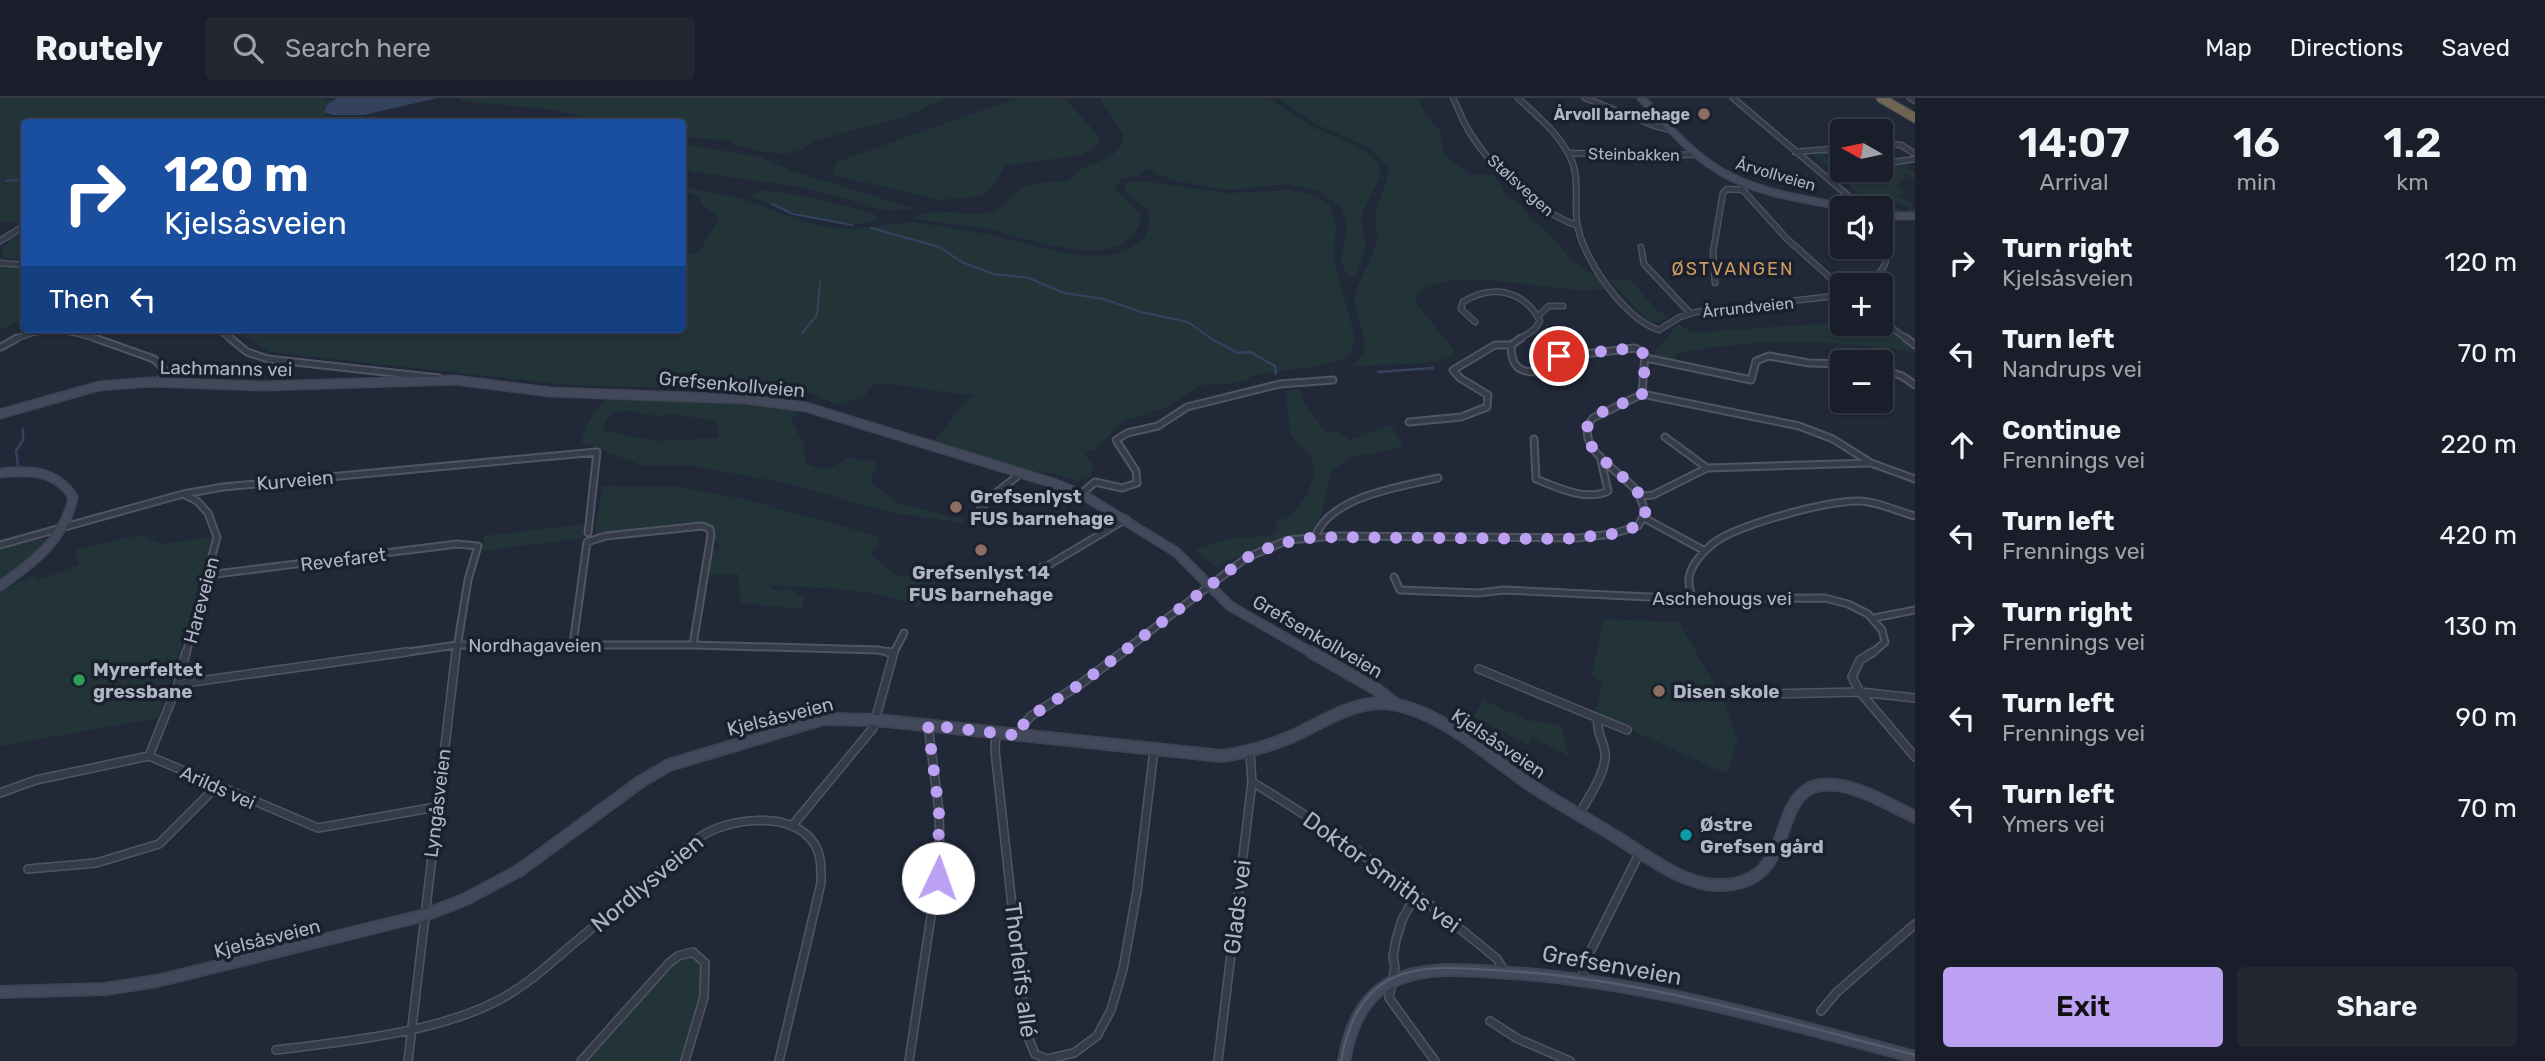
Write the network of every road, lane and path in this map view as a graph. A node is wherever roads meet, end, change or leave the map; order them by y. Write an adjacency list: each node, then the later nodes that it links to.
1 (1452, 98): 27 (street, Stølsvegen)
2 (1518, 98): 17 (street)
3 (1584, 98): 11 (street)
4 (1641, 98): 11 (street, Årvollveien)
5 (1733, 98): 16 (street)
6 (1881, 98): 8 (highway)
7 (1910, 98): 9 (street)
8 (1891, 101): 10 (highway)
9 (1915, 101)
10 (1915, 116)
11 (1674, 130): 19 (street, Årvollveien)
12 (1894, 145): 18 (street)
13 (1826, 149): 14 (street); 15 (street); 16 (street)
14 (1830, 149)
15 (1830, 151)
16 (1795, 152): 23 (street)
17 (1568, 153): 19 (street, Steinbakken); 27 (street)
18 (1915, 154)
19 (1701, 155): 22 (street, Årvollveien)
20 (1915, 159): 21 (street)
21 (1894, 162)
22 (1745, 187): 24 (street, Årvollveien); 33 (street); 34 (street)
23 (1848, 196)
24 (1830, 204)
25 (1893, 216): 26 (street)
26 (1915, 216)
27 (1578, 226): 37 (street, Årrundveien)
28 (21, 228): 29 (street)
29 (0, 241)
30 (1641, 247): 37 (street)
31 (0, 263): 32 (street)
32 (21, 265)
33 (1830, 277)
34 (1715, 283)
35 (1830, 297): 37 (street, Årrundveien)
36 (1563, 306): 38 (street)
37 (1690, 313)
38 (1538, 316): 39 (street); 44 (street)
39 (1475, 322)
40 (1893, 329): 45 (street)
41 (27, 333): 46 (street)
42 (74, 333): 53 (street)
43 (223, 333): 50 (street)
44 (1511, 345): 47 (street); 57 (street)
45 (1915, 345)
46 (1, 347)
47 (1646, 356): 48 (street); 55 (street)
48 (1830, 364)
49 (1893, 373): 54 (street)
50 (431, 379): 51 (street, Lachmanns vei); 53 (street, Lachmanns vei)
51 (455, 380): 64 (street, Grefsenkollveien)
52 (1333, 380): 68 (street)
53 (160, 382): 56 (street, Lachmanns vei)
54 (1915, 385)
55 (1642, 394): 60 (street); 61 (street)
56 (0, 414)
57 (1409, 422)
58 (1665, 437): 62 (street)
59 (1534, 439): 60 (street)
60 (1600, 456): 69 (street)
61 (1871, 463): 62 (street); 66 (street)
62 (1707, 468): 69 (street)
63 (0, 473): 74 (street)
64 (1020, 474): 68 (street, Grefsenkollveien); 70 (street)
65 (1438, 478): 76 (street)
66 (1915, 478)
67 (183, 494): 74 (street, Kurveien); 75 (street, Kurveien); 81 (street, Hareveien)
68 (1081, 494): 73 (street, Grefsenkollveien)
69 (1640, 496): 72 (street)
70 (978, 513)
71 (1915, 516): 79 (street)
72 (1644, 518): 76 (street); 79 (street)
73 (1126, 519): 80 (street); 84 (street, Grefsenkollveien)
74 (64, 527): 77 (street, Kurveien); 83 (street)
75 (588, 533)
76 (1315, 537): 84 (street)
77 (0, 545)
78 (478, 546): 81 (street, Revefaret); 90 (street, Lyngåsveien)
79 (1704, 551): 85 (street)
80 (997, 573)
81 (208, 575): 94 (street, Hareveien)
82 (1394, 577): 85 (street, Aschehougs vei)
83 (0, 586)
84 (1209, 586): 98 (street, Grefsenkollveien); 104 (street)
85 (1692, 599): 87 (street, Aschehougs vei)
86 (1915, 610): 87 (street)
87 (1874, 618): 95 (street)
88 (904, 633): 92 (street)
89 (573, 644): 90 (street, Nordhagaveien); 91 (street, Nordhagaveien); 91 (street)
90 (457, 645): 94 (street, Nordhagaveien); 112 (street, Lyngåsveien)
91 (693, 645): 92 (street, Nordhagaveien)
92 (893, 653): 99 (street)
93 (1479, 669): 100 (street)
94 (178, 684): 107 (street, Hareveien)
95 (1860, 692): 96 (street); 97 (street); 108 (street)
96 (1715, 695)
97 (1915, 698)
98 (1395, 704): 106 (street, Kjelsåsveien); 113 (street, Kjelsåsveien)
99 (877, 719): 101 (street, Kjelsåsveien); 115 (street); 119 (street, Kjelsåsveien)
100 (1598, 719): 102 (street); 113 (street)
101 (928, 725): 103 (street, Kjelsåsveien); 134 (street)
102 (1627, 730)
103 (996, 733): 104 (street, Kjelsåsveien); 105 (street, Thorleifs allé)
104 (1021, 736): 105 (street, Kjelsåsveien)
105 (1154, 750): 106 (street, Kjelsåsveien)
106 (1250, 754): 109 (street, Glads vei)
107 (149, 756): 110 (street, Arilds vei); 111 (street)
108 (1915, 757)
109 (1252, 782): 118 (street, Doktor Smiths vei); 135 (street, Glads vei)
110 (216, 787): 112 (street, Arilds vei); 117 (street)
111 (0, 793)
112 (436, 807): 119 (street, Lyngåsveien)
113 (1579, 815): 116 (street, Kjelsåsveien)
114 (1915, 817): 116 (street, Kjelsåsveien)
115 (792, 826): 127 (street, Nordlysveien); 133 (street)
116 (1640, 852): 122 (street)
117 (28, 869)
118 (1416, 894): 121 (street, Doktor Smiths vei); 123 (street)
119 (425, 915): 124 (street, Kjelsåsveien); 127 (street, Lyngåsveien)
120 (1915, 924): 125 (street)
121 (1505, 972): 122 (street, Grefsenveien); 123 (street, Grefsenveien)
122 (1584, 978): 129 (street, Grefsenveien)
123 (1392, 982): 136 (street, Grefsenveien); 137 (street)
124 (0, 992)
125 (1821, 1011)
126 (1490, 1021): 138 (street)
127 (412, 1028): 128 (street, Nordlysveien); 130 (street, Lyngåsveien)
128 (276, 1050)
129 (1915, 1057)
130 (408, 1061)
131 (581, 1061): 132 (street)
132 (685, 1061)
133 (779, 1061)
134 (909, 1061)
135 (1218, 1061)
136 (1344, 1061)
137 (1435, 1061)
138 (1570, 1061)

